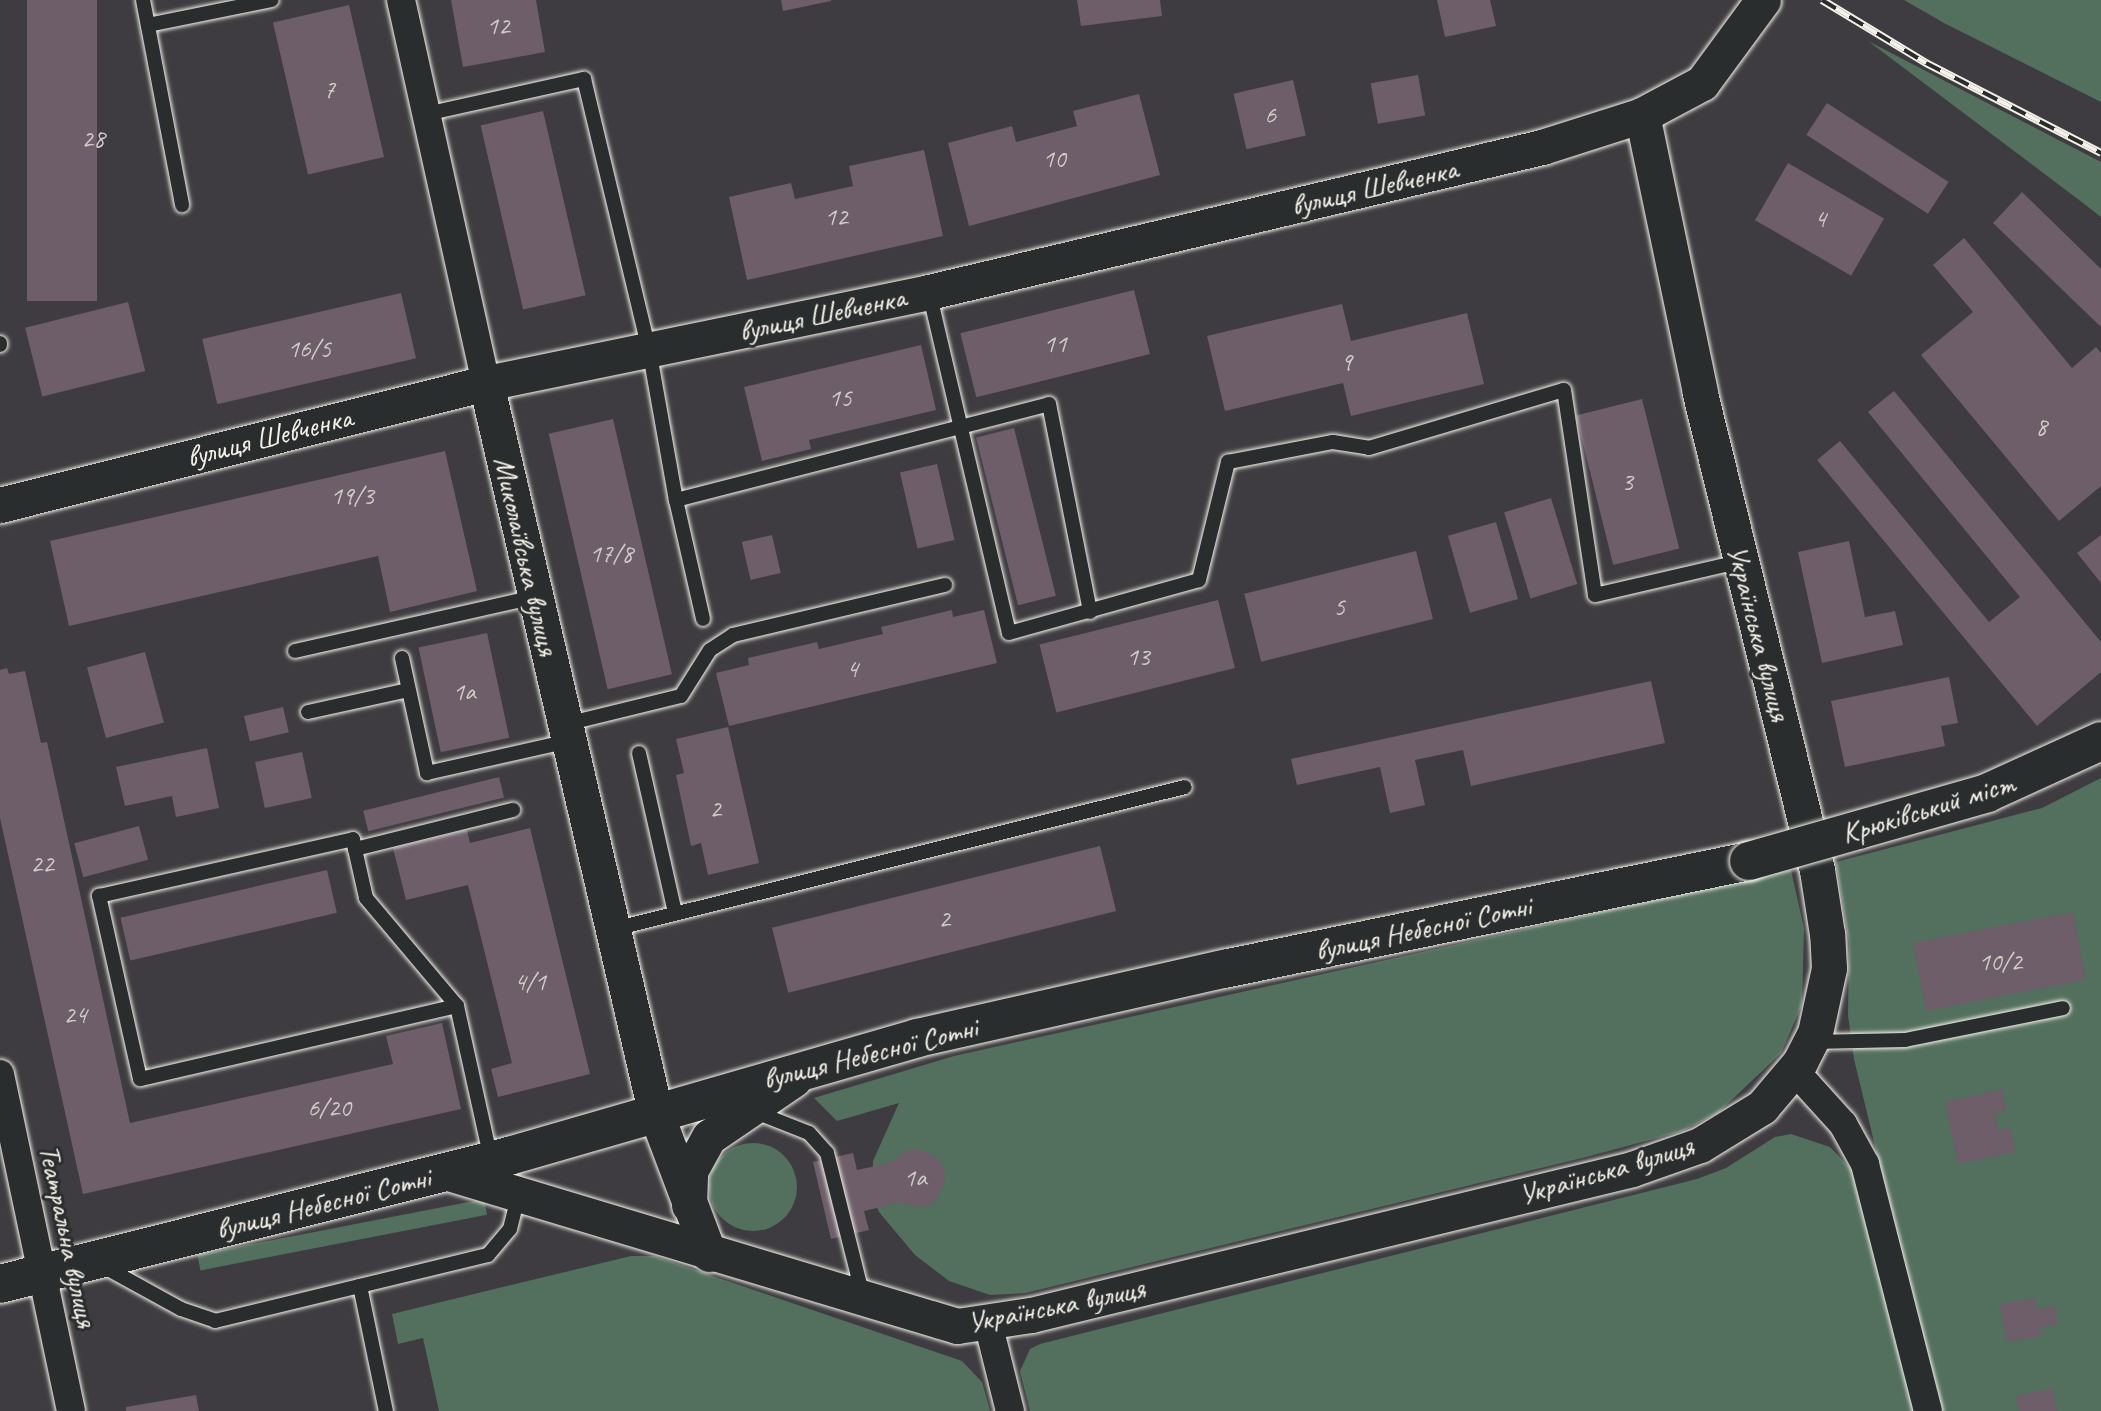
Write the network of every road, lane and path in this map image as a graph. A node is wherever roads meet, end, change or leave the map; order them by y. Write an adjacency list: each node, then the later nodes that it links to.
1 (143, 0): 5 (lane)
2 (272, 0): 5 (lane)
3 (401, 0): 6 (street, Миколаївська вулиця)
4 (1763, 0): 7 (street, вулиця Шевченка)
5 (148, 24): 8 (lane)
6 (426, 114): 10 (lane); 11 (street, Миколаївська вулиця)
7 (1642, 115): 9 (street, вулиця Шевченка); 15 (street, Українська вулиця)
8 (182, 205)
9 (929, 292): 10 (street, вулиця Шевченка); 12 (lane)
10 (649, 349): 11 (street, вулиця Шевченка); 13 (lane)
11 (485, 383): 14 (street, вулиця Шевченка); 17 (street, Миколаївська вулиця)
12 (961, 426): 13 (lane); 18 (lane); 18 (lane)
13 (676, 500): 19 (lane)
14 (0, 505)
15 (1742, 561): 18 (lane); 35 (street, Українська вулиця)
16 (945, 585): 24 (lane)
17 (535, 597): 20 (lane); 24 (street, Миколаївська вулиця)
18 (1090, 612)
19 (703, 619)
20 (295, 651)
21 (402, 658): 22 (lane)
22 (408, 690): 23 (lane); 24 (lane)
23 (308, 712)
24 (567, 733): 32 (street, Миколаївська вулиця)
25 (2101, 741): 30 (highway, Крюківський міст, bridge)
26 (639, 753): 31 (lane)
27 (1185, 787): 31 (lane)
28 (513, 810): 29 (lane)
29 (355, 849): 33 (lane); 33 (lane)
30 (1749, 861): 36 (highway, вулиця Небесної Сотні)
31 (676, 913): 32 (lane)
32 (612, 929): 40 (street, Миколаївська вулиця)
33 (457, 1006): 41 (lane)
34 (2063, 1009): 35 (lane)
35 (1803, 1056): 51 (street, Українська вулиця); 55 (street)
36 (811, 1067): 38 (highway, вулиця Небесної Сотні); 39 (street)
37 (0, 1074): 47 (street, Театральна вулиця)
38 (701, 1097): 39 (lane); 40 (highway, вулиця Небесної Сотні)
39 (747, 1110): 44 (street); 50 (lane)
40 (655, 1111): 41 (highway, вулиця Небесної Сотні); 44 (street, Миколаївська вулиця)
41 (500, 1158): 42 (highway, вулиця Небесної Сотні); 43 (lane)
42 (445, 1172): 43 (street, Українська вулиця); 46 (highway, вулиця Небесної Сотні)
43 (520, 1196): 45 (street, Українська вулиця); 49 (lane)
44 (689, 1205): 45 (street, Миколаївська вулиця)
45 (709, 1254): 50 (street, Українська вулиця)
46 (93, 1261): 47 (highway, вулиця Небесної Сотні); 49 (lane)
47 (43, 1273): 48 (highway, вулиця Небесної Сотні); 52 (street, Театральна вулиця)
48 (0, 1284)
49 (360, 1286): 53 (lane)
50 (864, 1302): 51 (street, Українська вулиця)
51 (988, 1323): 54 (street)
52 (71, 1411)
53 (386, 1411)
54 (1010, 1411)
55 (1928, 1411)

